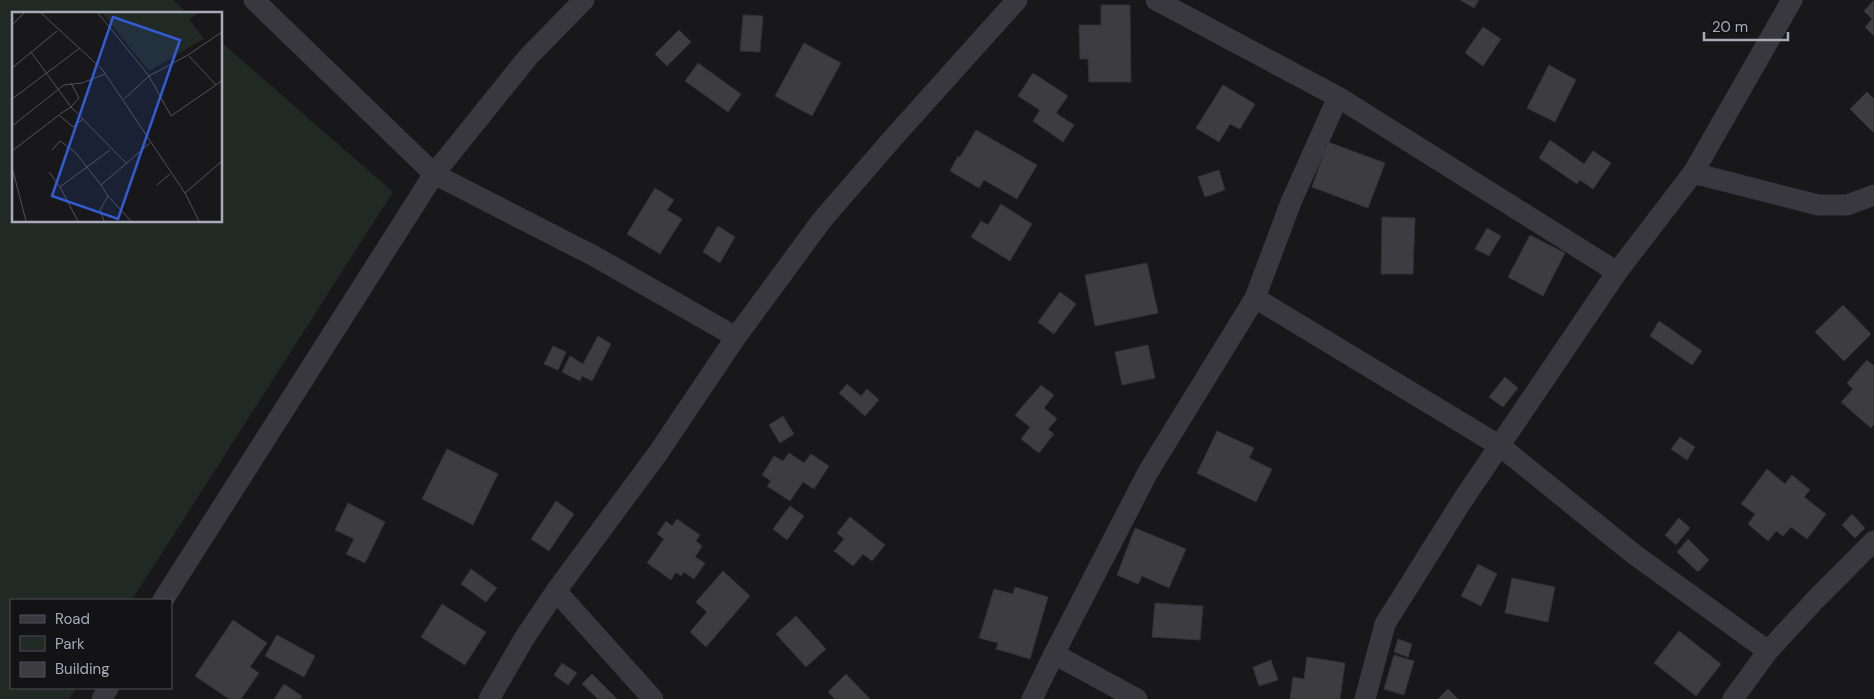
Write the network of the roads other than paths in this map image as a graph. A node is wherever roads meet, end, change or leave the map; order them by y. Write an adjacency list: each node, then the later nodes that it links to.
1 (254, 0): 8 (street)
2 (584, 0): 8 (street)
3 (1017, 0): 12 (street)
4 (1156, 0): 6 (street)
5 (1792, 0): 7 (street)
6 (1338, 97): 10 (street); 11 (street)
7 (1693, 173): 9 (street); 10 (street)
8 (434, 174): 12 (street); 16 (street)
9 (1874, 195)
10 (1617, 272): 13 (street)
11 (1255, 298): 13 (street); 18 (street)
12 (736, 336): 15 (street)
13 (1500, 446): 17 (street); 23 (street)
14 (1874, 541): 17 (street)
15 (556, 591): 19 (street); 20 (street)
16 (164, 599)
17 (1768, 651): 24 (street)
18 (1054, 654): 21 (street); 22 (street)
19 (489, 699)
20 (654, 699)
21 (1032, 699)
22 (1137, 699)
23 (1365, 699)
24 (1733, 699)

